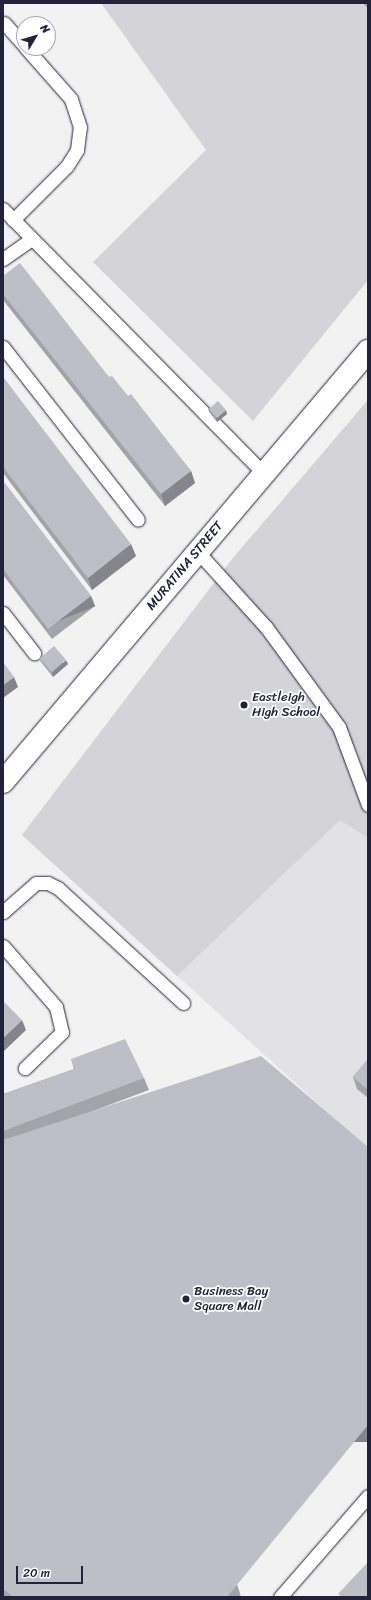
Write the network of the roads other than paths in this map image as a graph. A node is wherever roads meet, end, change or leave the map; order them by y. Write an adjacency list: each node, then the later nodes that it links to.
1 (4, 23): 2 (lane)
2 (16, 37)
3 (33, 56): 5 (lane)
4 (3, 209): 5 (lane)
5 (13, 220): 6 (lane)
6 (32, 239): 7 (lane); 10 (lane)
7 (3, 259)
8 (3, 347): 11 (lane)
9 (368, 351): 10 (main road, MURATINA STREET)
10 (263, 473): 12 (main road, MURATINA STREET)
11 (138, 520)
12 (197, 551): 15 (main road, MURATINA STREET); 16 (lane)
13 (3, 613): 14 (lane)
14 (34, 653)
15 (3, 782)
16 (368, 805)
17 (3, 912): 19 (lane)
18 (3, 946): 20 (lane)
19 (183, 1003)
20 (25, 1068)
21 (368, 1496): 22 (lane)
22 (280, 1597)

